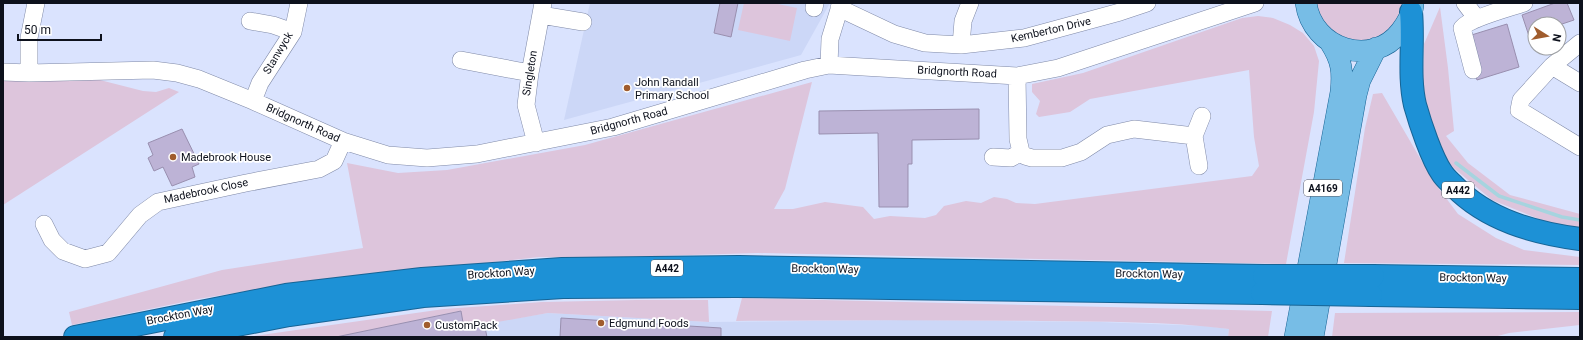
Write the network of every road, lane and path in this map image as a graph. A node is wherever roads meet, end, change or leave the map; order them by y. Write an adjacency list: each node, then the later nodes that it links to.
1 (36, 3): 26 (street)
2 (299, 3): 16 (street, Stanwyck)
3 (970, 3): 19 (street)
4 (1147, 3): 11 (street, Kemberton Drive)
5 (1255, 3): 28 (street, Bridgnorth Road)
6 (1306, 3): 17 (main road)
7 (1466, 3): 13 (street)
8 (1524, 3): 13 (street)
9 (840, 5): 19 (street, Kemberton Drive); 22 (street)
10 (1415, 7): 20 (main road); 40 (highway, A442)
11 (1120, 8): 19 (street, Kemberton Drive)
12 (542, 9): 15 (street); 27 (street, Singleton)
13 (1477, 19): 24 (street)
14 (250, 21): 16 (street)
15 (583, 22)
16 (292, 32): 30 (street, Stanwyck)
17 (1330, 42): 20 (main road); 47 (main road, A4169)
18 (1580, 43): 23 (street)
19 (961, 45)
20 (1376, 48): 48 (main road, A4169)
21 (461, 60): 27 (street)
22 (829, 65): 28 (street, Bridgnorth Road); 34 (street, Bridgnorth Road)
23 (1552, 66): 29 (street); 35 (street)
24 (1473, 70)
25 (3, 72): 26 (street, Bridgnorth Road)
26 (29, 73): 30 (street, Bridgnorth Road)
27 (530, 73): 34 (street, Singleton)
28 (1017, 76): 36 (street)
29 (1580, 83)
30 (253, 101): 33 (street, Bridgnorth Road)
31 (1202, 116): 32 (street)
32 (1194, 136): 36 (street); 38 (street)
33 (343, 141): 34 (street, Bridgnorth Road); 39 (street, Madebrook Close)
34 (536, 143)
35 (1580, 147)
36 (1021, 152): 37 (street)
37 (993, 157)
38 (1199, 166)
39 (44, 224)
40 (1580, 239)
41 (1580, 279): 43 (highway, Brockton Way / A442)
42 (1263, 284): 43 (highway, Brockton Way / A442, bridge); 45 (highway, Brockton Way / A442); 46 (highway, Brockton Way / A442)
43 (1372, 286): 44 (highway, Brockton Way / A442)
44 (1580, 298)
45 (75, 337)
46 (175, 337)
47 (1295, 337)
48 (1313, 337)

